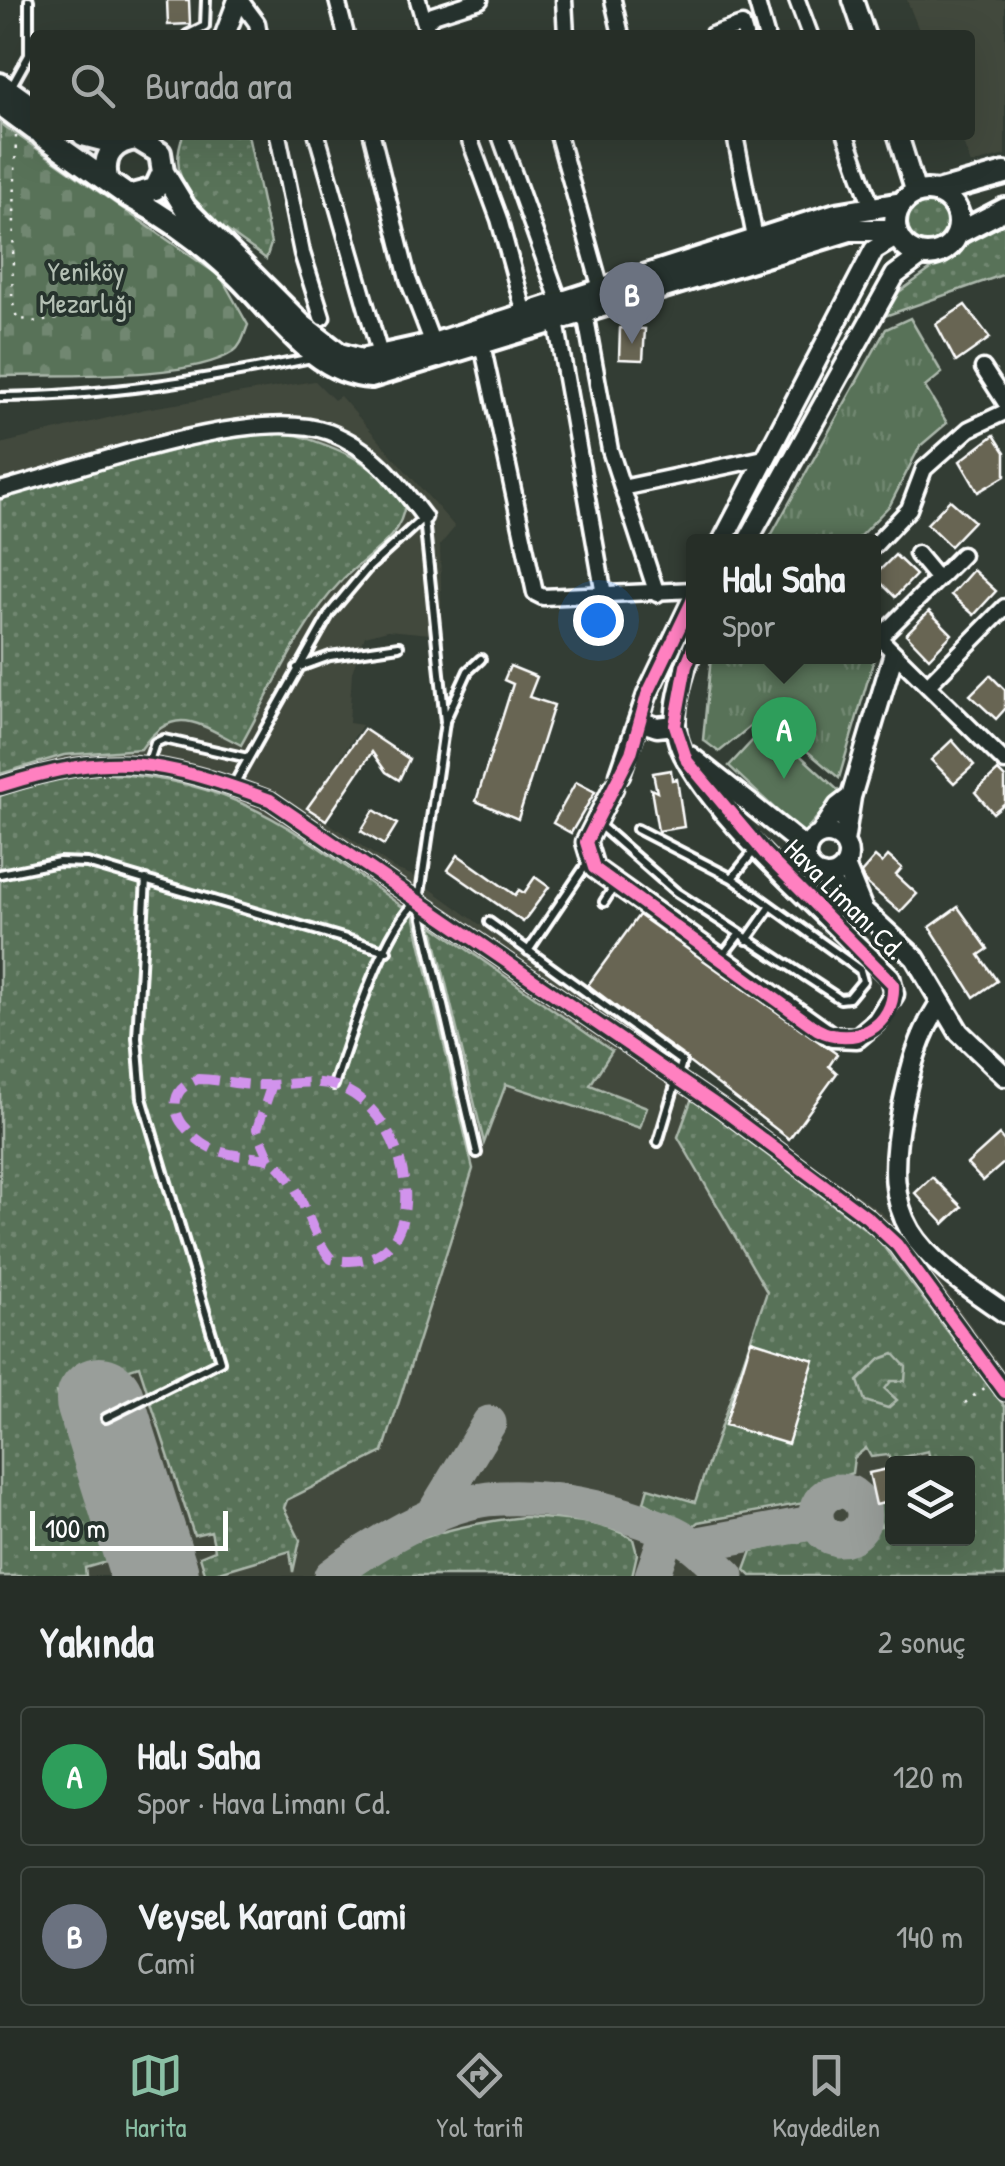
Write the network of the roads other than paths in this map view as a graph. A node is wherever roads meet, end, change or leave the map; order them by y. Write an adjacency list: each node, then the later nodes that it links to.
1 (29, 0): 14 (lane)
2 (206, 0): 15 (lane)
3 (239, 0): 16 (street); 17 (street)
4 (337, 0): 18 (street)
5 (418, 0): 13 (street)
6 (480, 0): 12 (street)
7 (564, 0): 19 (street)
8 (613, 0): 20 (street)
9 (756, 0): 21 (street)
10 (798, 0): 22 (street)
11 (853, 0): 23 (street)
12 (459, 3): 13 (street)
13 (427, 29)
14 (31, 30)
15 (197, 30)
16 (227, 30)
17 (258, 30)
18 (345, 30)
19 (567, 30)
20 (620, 30)
21 (765, 30)
22 (808, 30)
23 (863, 30)
24 (30, 58): 25 (lane)
25 (3, 93): 26 (main road)
26 (30, 119)
27 (50, 140): 40 (main road)
28 (142, 140): 38 (main road); 40 (main road)
29 (279, 140): 53 (street)
30 (318, 140): 57 (street)
31 (373, 140): 54 (street)
32 (470, 140): 52 (street)
33 (502, 140): 50 (street)
34 (559, 140): 49 (street)
35 (735, 140): 47 (street)
36 (848, 140): 43 (street)
37 (900, 140): 42 (street)
38 (164, 172): 41 (main road); 57 (main road)
39 (1005, 173): 42 (main road)
40 (107, 178): 41 (main road)
41 (128, 196): 56 (main road)
42 (918, 196): 43 (main road); 45 (main road); 46 (main road)
43 (872, 208): 47 (main road)
44 (1005, 209): 46 (main road)
45 (897, 233): 48 (main road); 51 (main road); 62 (street)
46 (957, 234): 48 (main road)
47 (754, 238): 49 (main road)
48 (922, 254): 67 (street)
49 (601, 289): 50 (main road)
50 (558, 312): 51 (main road); 52 (main road); 55 (main road); 74 (street)
51 (585, 312): 63 (street)
52 (524, 314): 54 (main road)
53 (322, 317)
54 (434, 344): 57 (main road)
55 (482, 344): 56 (main road); 74 (street)
56 (318, 356): 59 (lane)
57 (381, 358)
58 (983, 368): 60 (street)
59 (0, 397)
60 (1005, 402)
61 (1005, 412): 68 (street)
62 (764, 458): 63 (street); 66 (street)
63 (622, 488): 72 (street)
64 (0, 490): 65 (street)
65 (424, 517): 83 (lane); 86 (lane)
66 (726, 534)
67 (751, 534)
68 (881, 539)
69 (917, 554): 71 (street)
70 (962, 554): 71 (street)
71 (938, 578): 77 (street)
72 (656, 594): 73 (street); 74 (street)
73 (686, 594)
74 (604, 595)
75 (1005, 607): 84 (street)
76 (686, 612): 85 (street)
77 (881, 631)
78 (881, 642): 80 (street)
79 (399, 646): 83 (lane)
80 (893, 656): 84 (street); 94 (street)
81 (481, 659): 86 (lane)
82 (687, 664): 87 (street, Hava Limanı Cd.)
83 (296, 669): 89 (lane)
84 (929, 684): 90 (street)
85 (639, 721): 87 (street); 95 (street)
86 (444, 722): 107 (lane)
87 (675, 725): 88 (street, Hava Limanı Cd.)
88 (682, 750): 97 (street); 99 (street, Hava Limanı Cd.)
89 (248, 758): 91 (lane); 93 (lane)
90 (1005, 762)
91 (148, 764): 92 (street); 93 (street)
92 (0, 786)
93 (233, 786): 107 (street)
94 (852, 798): 97 (street); 98 (street)
95 (596, 822): 100 (street); 112 (lane)
96 (638, 829): 104 (lane)
97 (814, 842): 98 (street); 103 (street)
98 (844, 842): 101 (street)
99 (758, 846): 104 (lane); 115 (street, Hava Limanı Cd.)
100 (589, 861): 106 (street, Hava Limanı Cd.); 114 (lane)
101 (845, 866): 103 (street); 110 (street)
102 (0, 874): 105 (lane)
103 (822, 875): 110 (street)
104 (732, 878): 109 (lane)
105 (146, 879): 113 (lane); 124 (lane)
106 (616, 884): 108 (lane); 115 (street, Hava Limanı Cd.)
107 (418, 901): 113 (lane); 118 (street); 121 (lane)
108 (604, 902)
109 (770, 906): 112 (lane); 112 (lane)
110 (864, 910): 116 (street)
111 (488, 922): 114 (lane)
112 (742, 938): 115 (lane)
113 (387, 951): 119 (lane)
114 (528, 951): 118 (lane)
115 (720, 959)
116 (940, 1002): 117 (street); 122 (street)
117 (1005, 1076)
118 (676, 1079): 120 (lane); 123 (street)
119 (334, 1085)
120 (658, 1142)
121 (477, 1153)
122 (1005, 1313)
123 (1000, 1386)
124 (106, 1418)

